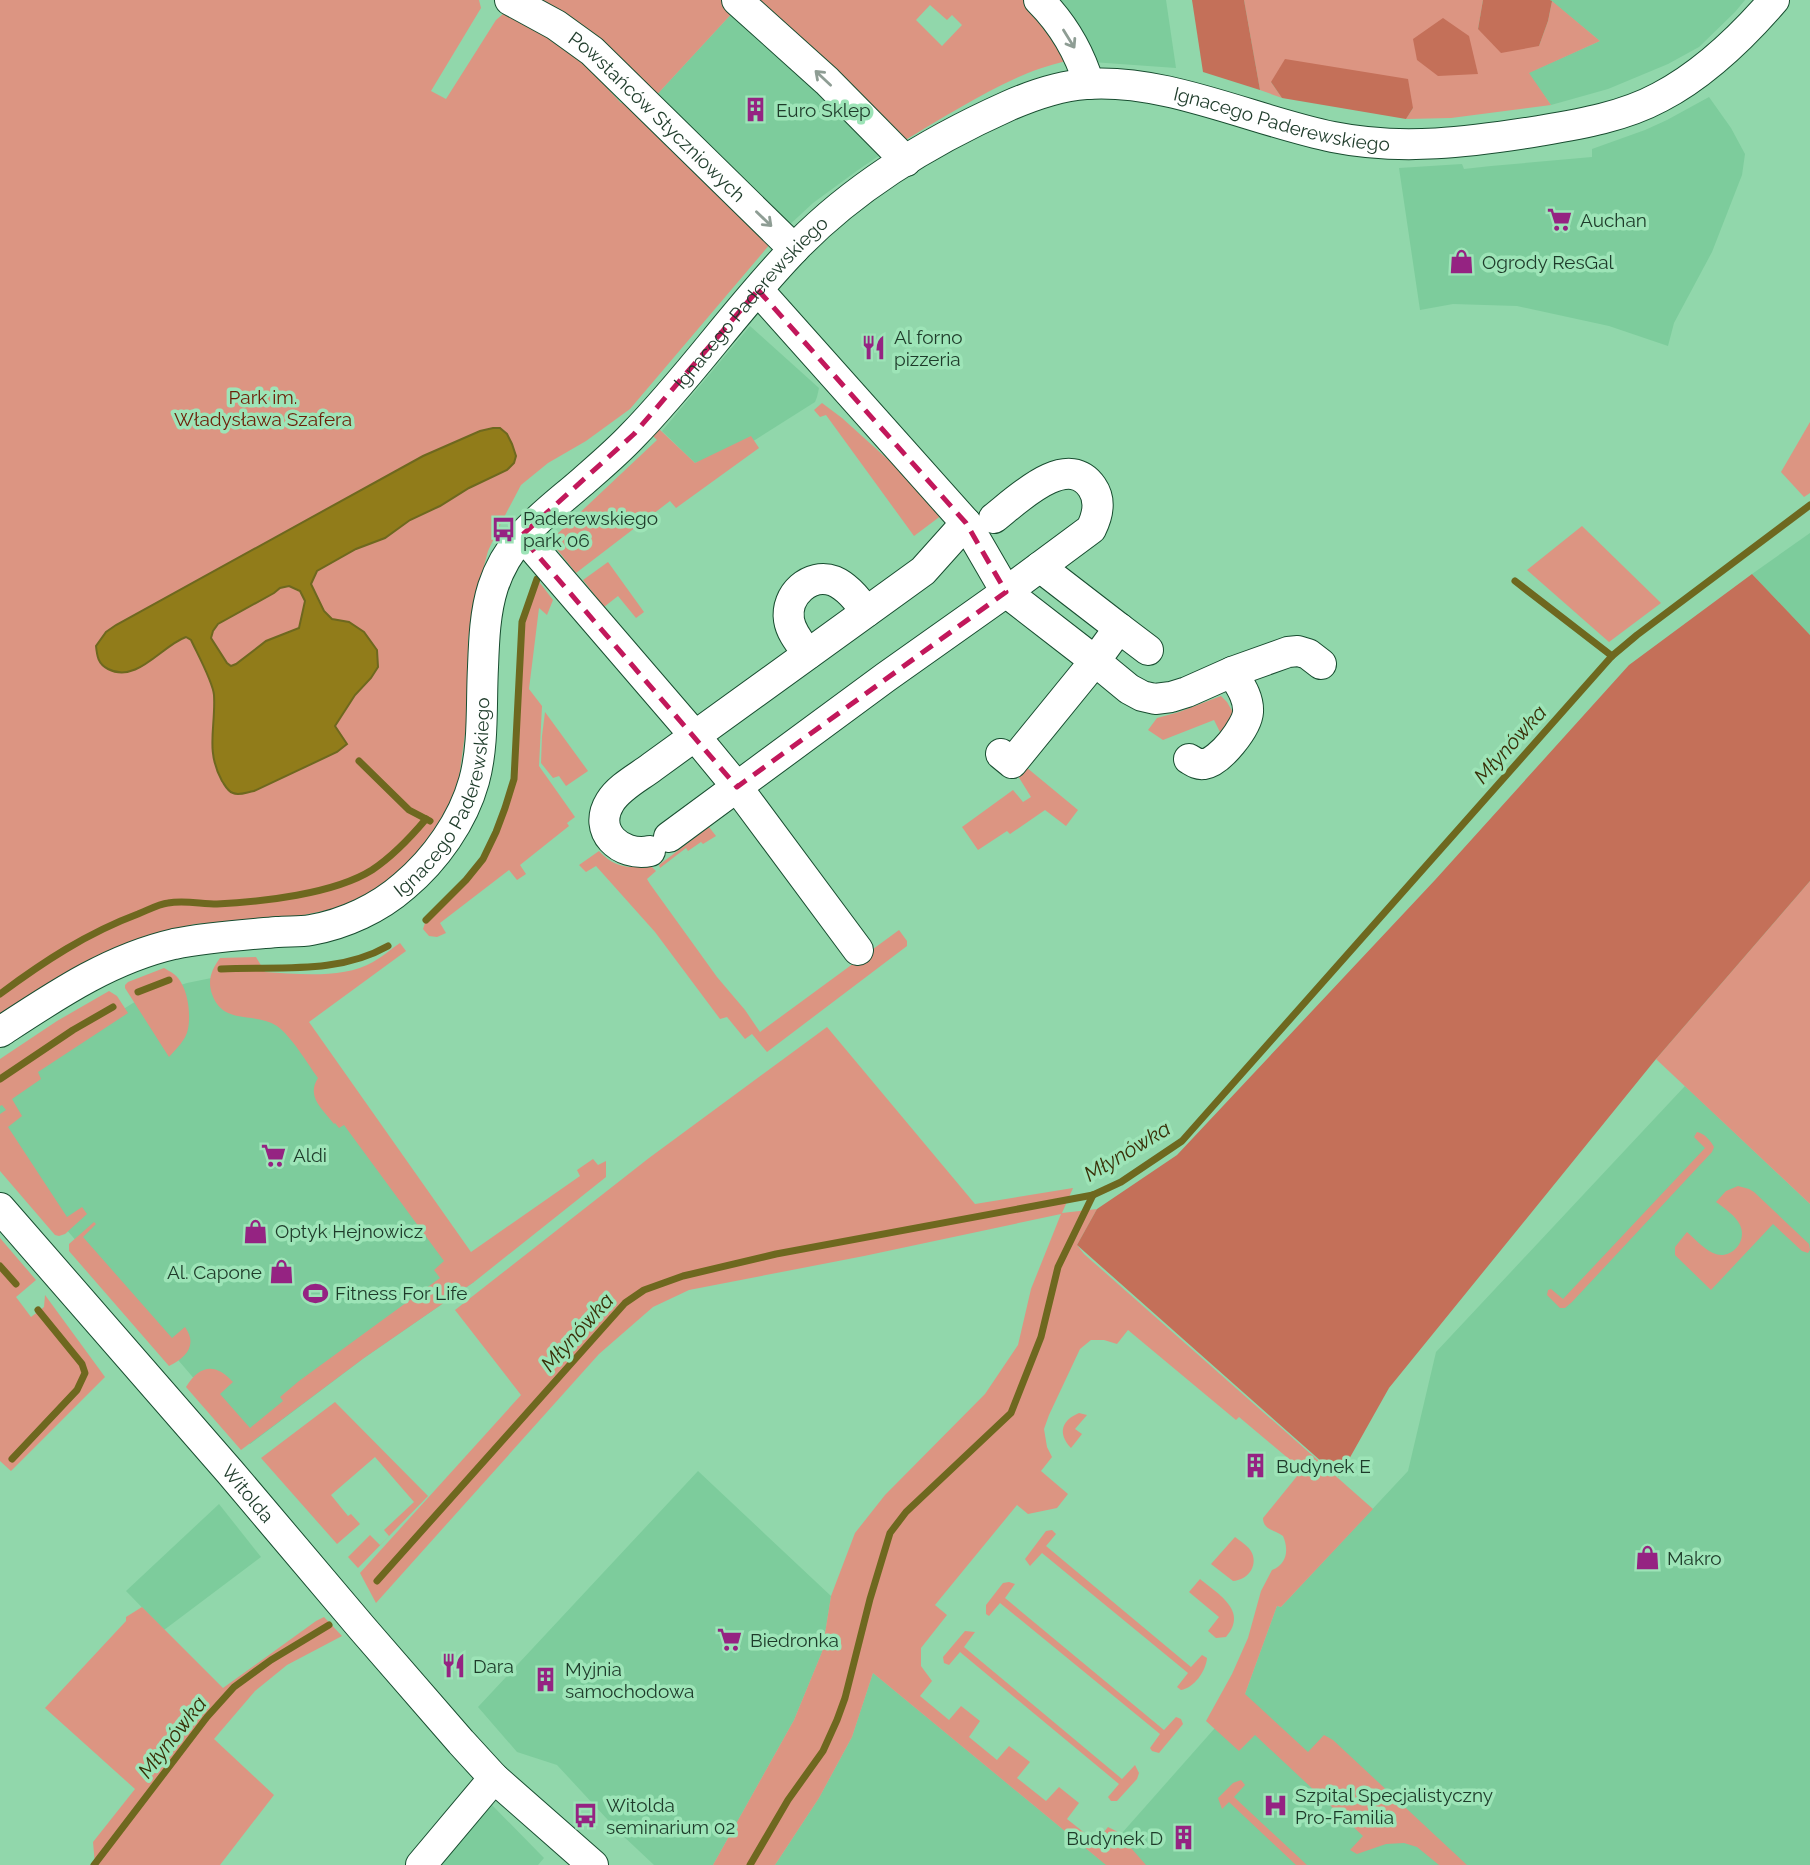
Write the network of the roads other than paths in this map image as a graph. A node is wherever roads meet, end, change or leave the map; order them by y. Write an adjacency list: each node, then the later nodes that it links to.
1 (510, 0): 7 (street, Powstańców Styczniowych, one-way to 7)
2 (737, 0): 6 (street, one-way to 2)
3 (1039, 0): 5 (street, one-way to 5)
4 (1774, 0): 5 (street, Ignacego Paderewskiego)
5 (1089, 83): 6 (street, Ignacego Paderewskiego)
6 (906, 160): 7 (street, Ignacego Paderewskiego)
7 (794, 248): 8 (street, Ignacego Paderewskiego)
8 (758, 290): 9 (street); 10 (street, Ignacego Paderewskiego)
9 (980, 520): 11 (street); 12 (street); 13 (street)
10 (521, 536): 20 (street); 25 (street, Ignacego Paderewskiego)
11 (1040, 567): 12 (street); 14 (street)
12 (1006, 592): 17 (street); 23 (street)
13 (866, 612): 16 (street); 16 (street)
14 (1119, 628): 15 (street); 17 (street)
15 (1148, 650)
16 (808, 654): 20 (street)
17 (1095, 661): 19 (street); 21 (street)
18 (1321, 664): 19 (street)
19 (1232, 672): 22 (street)
20 (695, 736): 23 (street); 23 (street)
21 (1001, 754)
22 (1189, 759)
23 (737, 786): 24 (street)
24 (858, 950)
25 (0, 1032)
26 (0, 1208): 27 (street, Witolda)
27 (494, 1778): 28 (street); 29 (street, Witolda)
28 (421, 1865)
29 (593, 1865)

